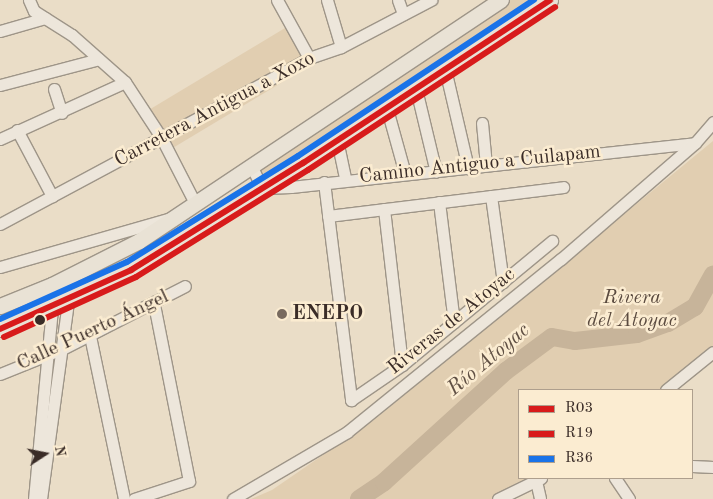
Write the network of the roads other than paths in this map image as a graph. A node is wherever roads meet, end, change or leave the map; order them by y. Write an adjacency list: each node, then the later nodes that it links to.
1 (29, 0): 11 (street)
2 (272, 0): 9 (street)
3 (277, 0): 9 (street)
4 (327, 0): 13 (street)
5 (398, 0): 10 (street)
6 (431, 0): 10 (street, Carretera Antigua a Xoxo)
7 (501, 0): 31 (main road)
8 (550, 0): 16 (main road)
9 (282, 12): 14 (street)
10 (403, 14): 13 (street, Carretera Antigua a Xoxo)
11 (45, 18): 12 (street); 15 (street)
12 (0, 31)
13 (341, 48): 14 (street, Carretera Antigua a Xoxo)
14 (309, 58): 26 (street, Carretera Antigua a Xoxo)
15 (99, 59): 17 (street); 18 (street)
16 (445, 68): 20 (main road); 32 (street)
17 (125, 82): 22 (street); 26 (street)
18 (0, 85)
19 (54, 89): 22 (street)
20 (416, 90): 21 (main road); 33 (street)
21 (387, 109): 28 (main road); 34 (street)
22 (62, 112): 25 (street)
23 (713, 122): 29 (street)
24 (482, 123): 30 (street)
25 (17, 130): 27 (street); 39 (street)
26 (161, 137): 39 (street, Carretera Antigua a Xoxo); 42 (street)
27 (0, 139)
28 (337, 140): 35 (street); 38 (main road)
29 (695, 142): 30 (street, Camino Antiguo a Cuilapam); 72 (street)
30 (486, 165): 32 (street, Camino Antiguo a Cuilapam)
31 (252, 167): 38 (street); 42 (main road)
32 (468, 168): 33 (street, Camino Antiguo a Cuilapam)
33 (436, 172): 34 (street, Camino Antiguo a Cuilapam)
34 (405, 174): 35 (street, Camino Antiguo a Cuilapam)
35 (345, 179): 36 (street, Camino Antiguo a Cuilapam)
36 (324, 182): 38 (street, Camino Antiguo a Cuilapam); 44 (street)
37 (563, 187): 40 (street)
38 (262, 188): 51 (main road)
39 (52, 196): 46 (street, Carretera Antigua a Xoxo)
40 (491, 196): 41 (street); 49 (street)
41 (439, 202): 43 (street); 55 (street)
42 (196, 205): 45 (main road)
43 (384, 209): 44 (street); 61 (street)
44 (328, 216): 61 (street, Riveras de Atoyac)
45 (175, 217): 48 (street); 53 (main road)
46 (0, 224)
47 (552, 241): 49 (street, Riveras de Atoyac)
48 (0, 267)
49 (503, 282): 55 (street, Riveras de Atoyac)
50 (185, 286): 52 (street, Calle Puerto Ángel)
51 (68, 300): 54 (main road); 58 (street)
52 (154, 304): 57 (street, Calle Puerto Ángel); 71 (street)
53 (0, 306)
54 (52, 307): 56 (main road); 60 (street)
55 (454, 322): 61 (street, Riveras de Atoyac)
56 (0, 329)
57 (90, 336): 58 (street, Calle Puerto Ángel); 70 (street)
58 (62, 350): 60 (street, Calle Puerto Ángel); 69 (street)
59 (713, 352): 63 (street)
60 (48, 356): 62 (street, Calle Puerto Ángel); 68 (street)
61 (402, 365)
62 (0, 374)
63 (667, 389)
64 (693, 466): 65 (street)
65 (713, 467)
66 (538, 479): 73 (street); 74 (street)
67 (616, 479): 75 (street)
68 (34, 499)
69 (41, 499)
70 (124, 499)
71 (134, 499)
72 (233, 499)
73 (498, 499)
74 (540, 499)
75 (630, 499)

